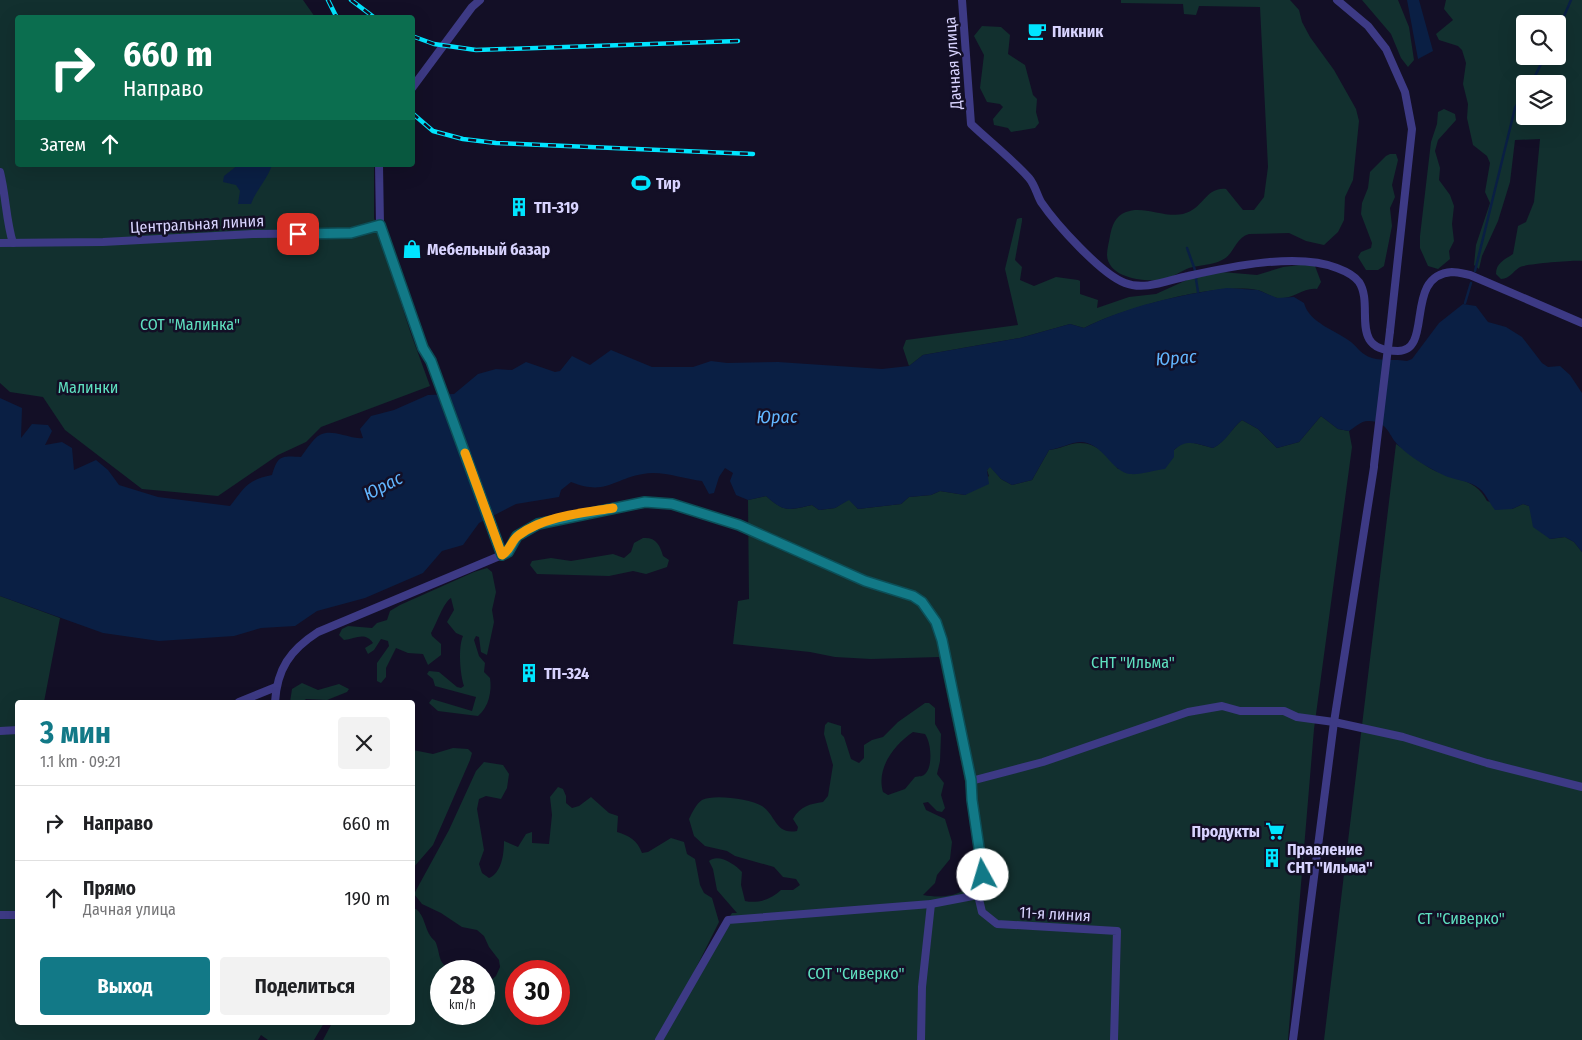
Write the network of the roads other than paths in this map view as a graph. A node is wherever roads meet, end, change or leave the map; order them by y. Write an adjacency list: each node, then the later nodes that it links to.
1 (480, 0): 4 (street)
2 (962, 0): 10 (street, Дачная улица)
3 (1337, 0): 15 (street, bridge)
4 (415, 84)
5 (379, 167): 7 (street)
6 (0, 172): 9 (street)
7 (380, 225): 9 (street, Центральная линия); 11 (street)
8 (0, 243): 9 (street, Центральная линия)
9 (13, 243)
10 (1582, 323)
11 (502, 555): 12 (street); 18 (street)
12 (276, 687): 13 (street); 14 (street)
13 (245, 700)
14 (275, 700)
15 (1334, 722): 18 (street); 19 (street); 27 (street)
16 (15, 730): 17 (street)
17 (0, 731)
18 (971, 780): 20 (street)
19 (1582, 787)
20 (978, 895): 21 (street); 26 (street, 11-я линия)
21 (931, 904): 24 (street); 25 (street)
22 (0, 915): 23 (street)
23 (15, 915)
24 (658, 1040)
25 (922, 1040)
26 (1114, 1040)
27 (1292, 1040)

